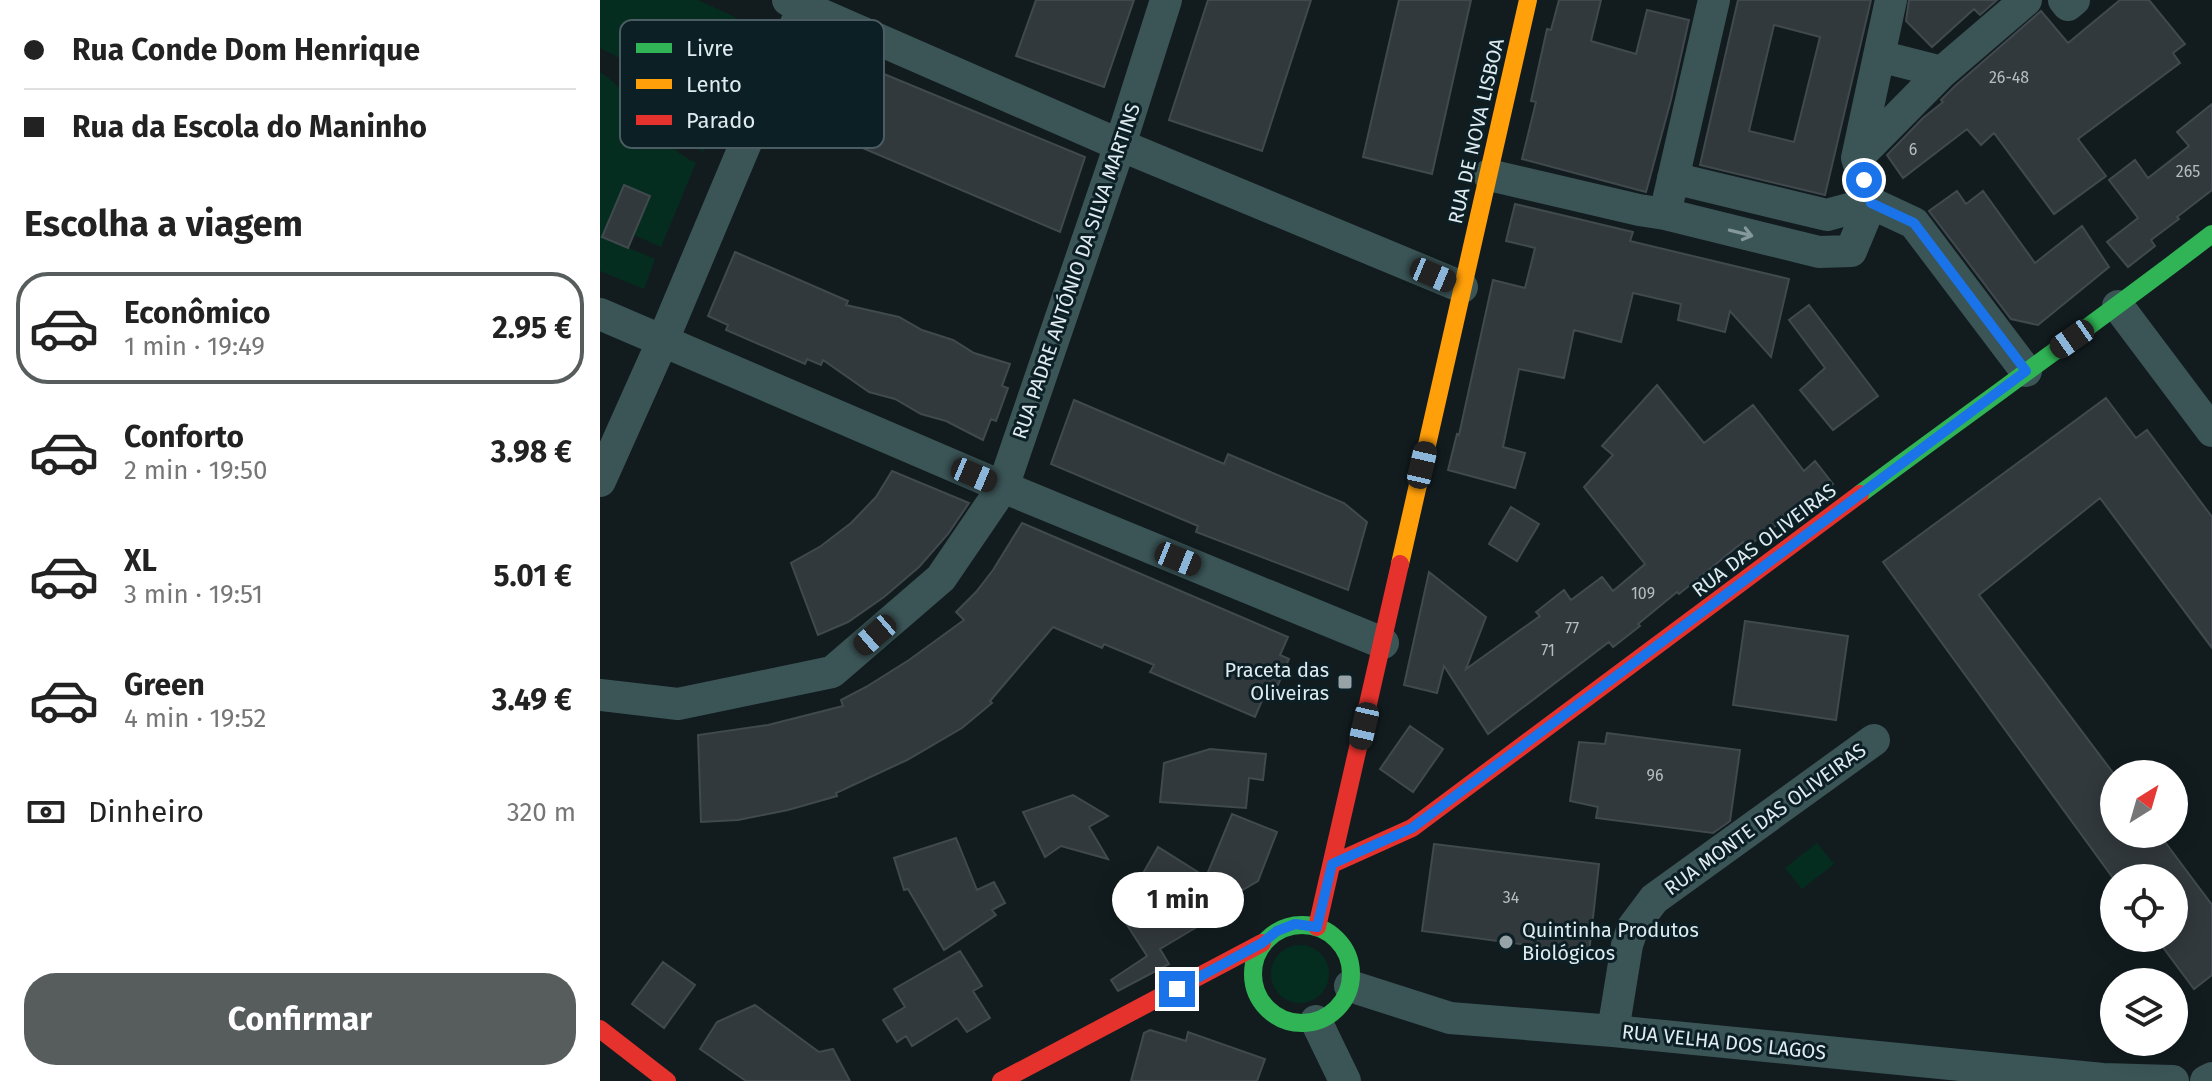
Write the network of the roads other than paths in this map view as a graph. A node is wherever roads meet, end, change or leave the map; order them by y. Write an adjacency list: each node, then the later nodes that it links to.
1 (1166, 0): 13 (street, RUA PADRE ANTÓNIO DA SILVA MARTINS)
2 (1528, 0): 16 (street, RUA DE NOVA LISBOA)
3 (1714, 0): 17 (street)
4 (1891, 0): 11 (street)
5 (2026, 0): 12 (street)
6 (2064, 0): 7 (street)
7 (2074, 0)
8 (799, 2): 9 (street)
9 (839, 20)
10 (884, 40): 13 (street)
11 (1879, 56): 12 (street); 15 (street)
12 (1942, 72): 15 (street)
13 (1120, 145): 23 (street); 30 (street, RUA PADRE ANTÓNIO DA SILVA MARTINS)
14 (740, 148): 26 (street)
15 (1857, 158): 18 (street)
16 (1489, 175): 19 (street); 23 (street, RUA DE NOVA LISBOA)
17 (1673, 178): 19 (street); 20 (street)
18 (1871, 203): 20 (street); 22 (street); 27 (street)
19 (1665, 214): 22 (street, one-way to 22)
20 (1827, 215): 22 (street)
21 (2212, 234): 24 (street, RUA DAS OLIVEIRAS)
22 (1819, 252)
23 (1462, 287): 31 (street, RUA DE NOVA LISBOA)
24 (2118, 306): 27 (street, RUA DAS OLIVEIRAS); 28 (street)
25 (600, 314): 26 (street)
26 (663, 340): 29 (street); 30 (street)
27 (2026, 371): 34 (street, RUA DAS OLIVEIRAS)
28 (2212, 431)
29 (600, 481)
30 (1003, 487): 31 (street); 32 (street, RUA PADRE ANTÓNIO DA SILVA MARTINS)
31 (1383, 643): 34 (street, RUA DE NOVA LISBOA)
32 (600, 695)
33 (1874, 740): 42 (street, RUA MONTE DAS OLIVEIRAS)
34 (1332, 864): 35 (street, RUA DE NOVA LISBOA)
35 (1317, 927): 36 (street); 37 (street)
36 (1262, 943): 38 (street); 40 (street)
37 (1350, 986): 40 (street); 42 (street, RUA VELHA DOS LAGOS)
38 (1177, 989): 39 (street); 46 (street)
39 (1202, 992)
40 (1316, 1021): 47 (street)
41 (600, 1029): 45 (street)
42 (1613, 1031): 44 (street, RUA VELHA DOS LAGOS)
43 (2212, 1078): 49 (street)
44 (2102, 1080): 48 (street, RUA VELHA DOS LAGOS)
45 (667, 1081)
46 (1001, 1081)
47 (1345, 1081)
48 (2173, 1081)
49 (2206, 1081)

